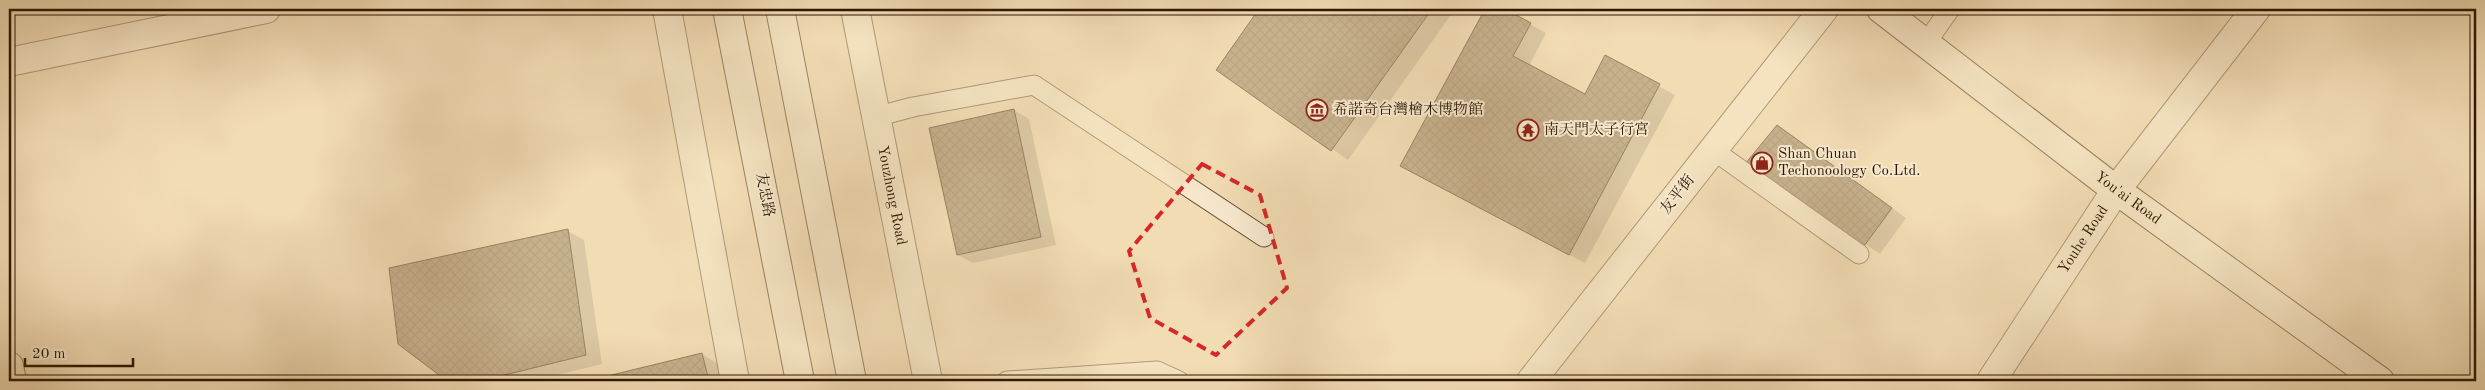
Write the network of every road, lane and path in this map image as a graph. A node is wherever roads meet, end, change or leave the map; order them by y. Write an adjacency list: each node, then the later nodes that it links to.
1 (266, 9): 11 (street)
2 (667, 9): 19 (street)
3 (728, 9): 20 (street, 友忠路)
4 (780, 9): 21 (street)
5 (855, 9): 12 (street, Youzhong Road)
6 (1824, 9): 13 (street, 友平街)
7 (1881, 9): 10 (street, You'ai Road)
8 (1950, 9): 10 (lane)
9 (2256, 9): 14 (street, Youhe Road)
10 (1926, 43): 14 (street, You'ai Road)
11 (9, 62)
12 (874, 117): 15 (lane); 22 (street, Youzhong Road)
13 (1713, 150): 16 (lane); 25 (street, 友平街)
14 (2116, 190): 26 (street, Youhe Road); 27 (street, You'ai Road)
15 (1264, 237)
16 (1858, 254)
17 (9, 366): 18 (main road)
18 (12, 381)
19 (735, 381)
20 (800, 381)
21 (852, 381)
22 (928, 381)
23 (1007, 381): 24 (lane)
24 (1179, 381)
25 (1531, 381)
26 (1991, 381)
27 (2380, 381)

